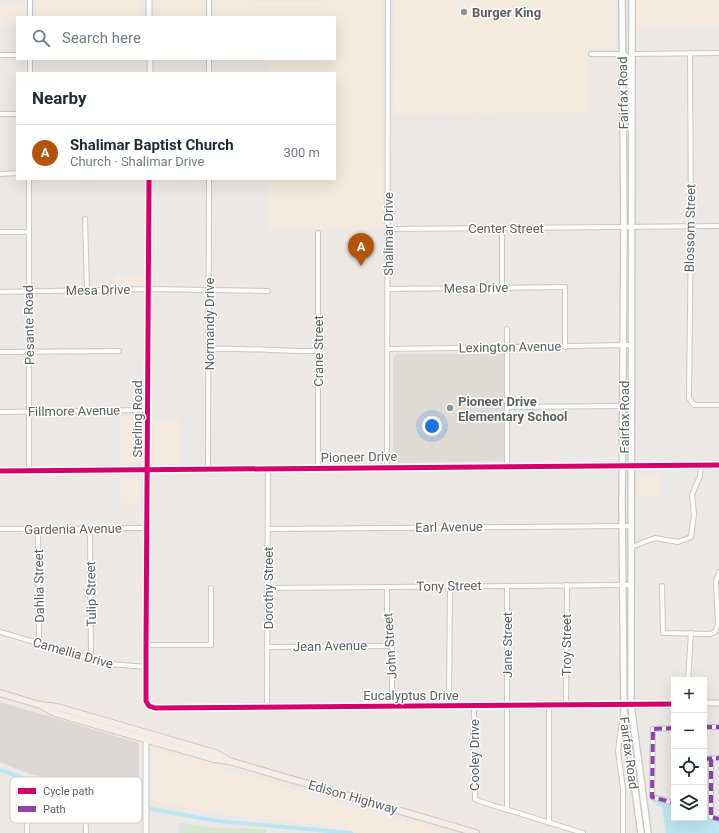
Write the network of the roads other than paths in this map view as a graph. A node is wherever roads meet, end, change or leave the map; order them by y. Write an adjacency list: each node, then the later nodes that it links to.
1 (30, 0): 7 (street)
2 (149, 0): 8 (street)
3 (209, 0): 9 (street)
4 (388, 0): 37 (street, Shalimar Drive)
5 (622, 0): 13 (main road, Fairfax Road)
6 (632, 0): 14 (main road, Fairfax Road)
7 (30, 16)
8 (150, 16)
9 (209, 16)
10 (719, 52): 11 (street)
11 (690, 53): 14 (street); 32 (street, Blossom Street)
12 (591, 54): 13 (street)
13 (622, 54): 23 (main road); 34 (main road, Fairfax Road)
14 (632, 54): 23 (main road, Fairfax Road)
15 (0, 55): 16 (street)
16 (16, 55)
17 (30, 60): 20 (street)
18 (150, 60): 21 (street)
19 (209, 60): 22 (street)
20 (30, 72)
21 (150, 72)
22 (209, 72)
23 (632, 94): 35 (main road, Fairfax Road)
24 (0, 114): 25 (street)
25 (16, 114)
26 (16, 173): 27 (street)
27 (0, 174)
28 (29, 180): 39 (street, Pesante Road)
29 (149, 180): 42 (street, Sterling Road)
30 (209, 180): 45 (street, Normandy Drive)
31 (85, 219): 44 (street)
32 (691, 226): 33 (street, Center Street); 35 (street, Center Street); 60 (street, Blossom Street)
33 (719, 226)
34 (624, 227): 35 (street, Center Street); 36 (street, Center Street); 50 (main road, Fairfax Road)
35 (632, 227): 51 (main road, Fairfax Road)
36 (502, 228): 37 (street, Center Street); 41 (street)
37 (388, 229): 43 (street, Shalimar Drive)
38 (0, 232): 39 (street)
39 (28, 232): 48 (street, Pesante Road)
40 (318, 233): 57 (street, Crane Street)
41 (502, 288): 43 (street, Mesa Drive); 53 (street, Mesa Drive)
42 (148, 289): 44 (street, Mesa Drive); 45 (street, Mesa Drive); 63 (street, Sterling Road)
43 (388, 289): 55 (street, Shalimar Drive)
44 (87, 290): 48 (street, Mesa Drive)
45 (209, 291): 46 (street, Mesa Drive); 54 (street, Normandy Drive)
46 (268, 291)
47 (0, 292): 48 (street, Mesa Drive)
48 (28, 292): 59 (street, Pesante Road)
49 (507, 329): 52 (street)
50 (624, 345): 51 (street, Lexington Avenue); 53 (street, Lexington Avenue); 61 (main road, Fairfax Road)
51 (632, 345): 68 (main road, Fairfax Road)
52 (507, 347): 53 (street, Lexington Avenue); 55 (street, Lexington Avenue); 62 (street)
53 (564, 347)
54 (208, 348): 57 (street); 75 (street, Normandy Drive)
55 (388, 349): 71 (street, Shalimar Drive)
56 (119, 351): 59 (street)
57 (318, 351): 73 (street, Crane Street)
58 (0, 352): 59 (street)
59 (29, 352): 65 (street, Pesante Road)
60 (719, 405)
61 (624, 406): 62 (street); 67 (main road, Fairfax Road)
62 (507, 407): 70 (street)
63 (148, 410): 65 (street, Fillmore Avenue); 74 (street, Sterling Road)
64 (0, 412): 65 (street, Fillmore Avenue)
65 (29, 412): 76 (street, Pesante Road)
66 (719, 465): 69 (street, Pioneer Drive)
67 (624, 466): 68 (street, Pioneer Drive); 70 (street, Pioneer Drive); 78 (main road, Fairfax Road)
68 (631, 466): 69 (street, Pioneer Drive); 79 (main road, Fairfax Road)
69 (701, 466): 85 (street)
70 (507, 467): 71 (street, Pioneer Drive)
71 (387, 468): 73 (street, Pioneer Drive)
72 (268, 469): 73 (street, Pioneer Drive); 75 (street, Pioneer Drive); 82 (street, Dorothy Street)
73 (318, 469)
74 (148, 470): 75 (street, Pioneer Drive); 76 (street, Pioneer Drive); 81 (street, Sterling Road)
75 (208, 470)
76 (29, 471): 77 (street, Pioneer Drive)
77 (0, 472)
78 (622, 525): 79 (street, Earl Avenue); 82 (street, Earl Avenue); 88 (main road, Fairfax Road)
79 (631, 526): 85 (main road, Fairfax Road)
80 (90, 528): 81 (street, Gardenia Avenue); 84 (street, Gardenia Avenue); 102 (street, Tulip Street)
81 (147, 528): 99 (street, Sterling Road)
82 (268, 528): 95 (street, Dorothy Street)
83 (0, 529): 84 (street, Gardenia Avenue)
84 (38, 529): 98 (street, Dahlia Street)
85 (631, 547): 89 (main road, Fairfax Road)
86 (719, 572): 97 (street)
87 (567, 585): 88 (street, Tony Street); 91 (street, Tony Street); 108 (street, Troy Street)
88 (623, 585): 89 (street, Tony Street); 118 (main road, Fairfax Road)
89 (631, 585): 109 (main road, Fairfax Road)
90 (450, 586): 91 (street, Tony Street); 93 (street, Tony Street); 115 (street)
91 (507, 586): 112 (street, Jane Street)
92 (662, 586): 97 (street)
93 (387, 587): 95 (street, Tony Street); 100 (street, John Street)
94 (211, 588): 99 (street)
95 (268, 588): 101 (street, Dorothy Street)
96 (0, 632): 98 (street, Camellia Drive)
97 (691, 633): 104 (street)
98 (39, 643): 102 (street, Camellia Drive)
99 (146, 645): 103 (street, Sterling Road)
100 (392, 646): 101 (street, Jean Avenue); 114 (street, John Street)
101 (267, 647): 117 (street, Dorothy Street)
102 (91, 659): 103 (street, Camellia Drive)
103 (147, 667): 113 (street, Sterling Road)
104 (688, 677)
105 (0, 693): 122 (main road, Edison Highway)
106 (719, 703): 111 (street)
107 (549, 704): 108 (street, Eucalyptus Drive); 112 (street, Eucalyptus Drive); 129 (street)
108 (566, 704): 118 (street, Eucalyptus Drive)
109 (631, 704): 110 (street, Eucalyptus Drive); 118 (street, Eucalyptus Drive); 135 (main road, Fairfax Road)
110 (671, 704)
111 (707, 704)
112 (506, 705): 116 (street, Eucalyptus Drive); 127 (street, Jane Street)
113 (149, 706): 117 (street, Eucalyptus Drive)
114 (392, 706): 115 (street, Eucalyptus Drive); 117 (street, Eucalyptus Drive)
115 (449, 706): 116 (street, Eucalyptus Drive)
116 (474, 706): 127 (street, Cooley Drive)
117 (267, 707)
118 (624, 708): 133 (street); 134 (main road, Fairfax Road)
119 (707, 727): 120 (street)
120 (719, 727)
121 (671, 728): 126 (street)
122 (146, 736): 130 (street); 131 (main road, Edison Highway)
123 (719, 758): 125 (street)
124 (707, 759): 125 (street)
125 (711, 759): 128 (street)
126 (671, 801)
127 (507, 810): 129 (street)
128 (719, 819)
129 (549, 823): 132 (street)
130 (146, 833)
131 (476, 833)
132 (583, 833)
133 (623, 833)
134 (641, 833)
135 (648, 833)

